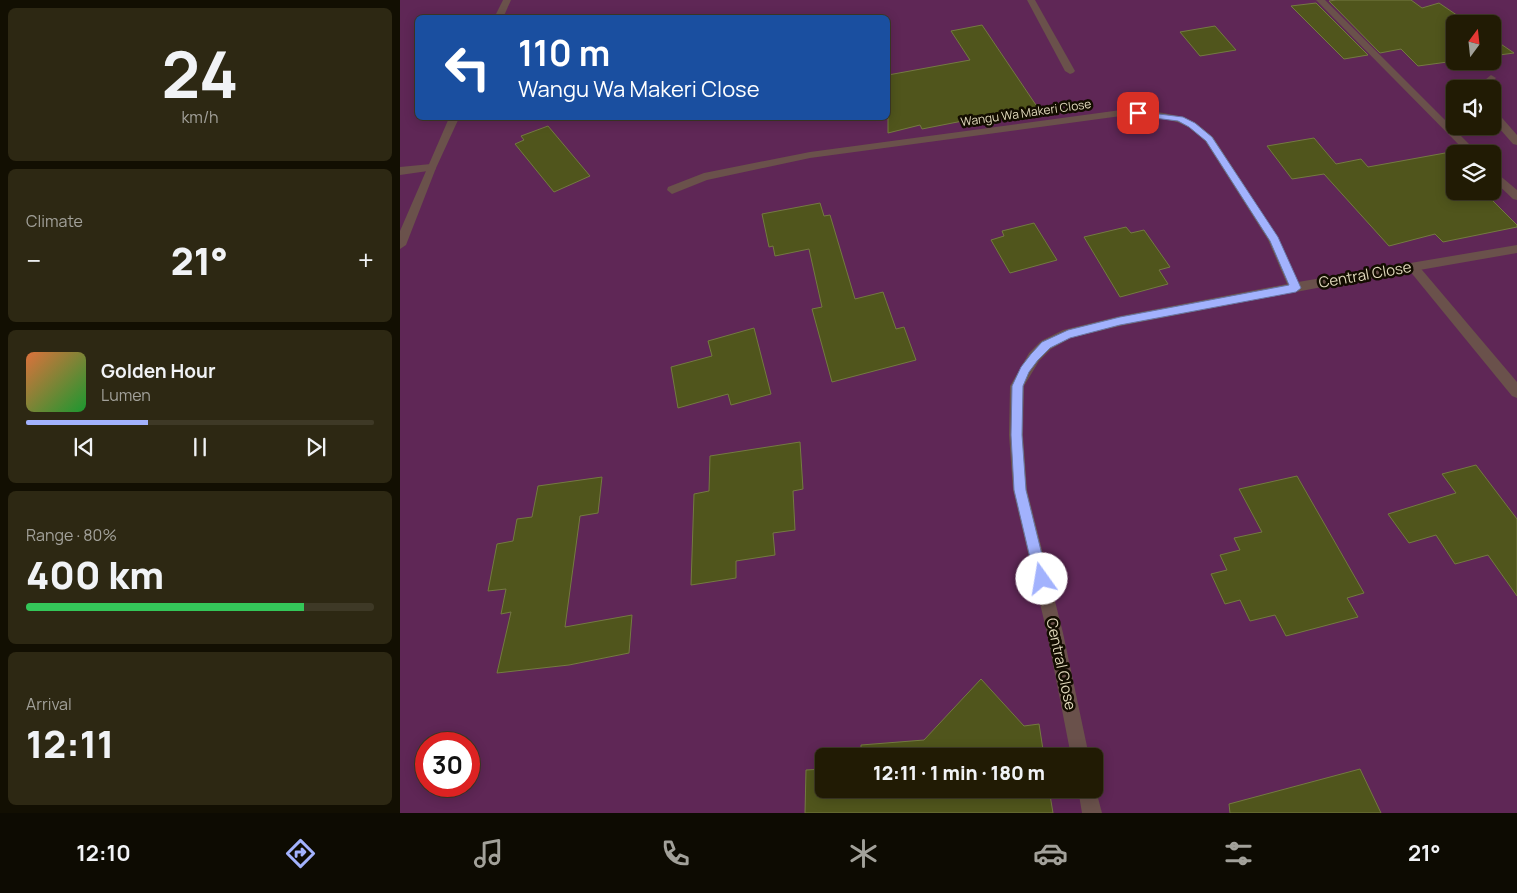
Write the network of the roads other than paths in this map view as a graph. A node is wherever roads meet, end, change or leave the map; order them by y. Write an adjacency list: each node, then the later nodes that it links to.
1 (507, 0): 4 (street)
2 (1031, 0): 5 (street)
3 (1320, 0): 9 (street)
4 (500, 15)
5 (1070, 70)
6 (453, 120): 10 (street)
7 (1501, 123): 8 (street)
8 (1517, 142)
9 (1465, 145)
10 (431, 168): 11 (street); 15 (street)
11 (400, 171)
12 (1501, 181): 14 (street)
13 (672, 190): 18 (street, Wangu Wa Makeri Close)
14 (1517, 196)
15 (400, 246)
16 (1517, 249): 17 (street, Central Close)
17 (1413, 266): 18 (street, Central Close); 19 (street)
18 (1296, 288): 20 (street, Central Close)
19 (1517, 392)
20 (1078, 748)
21 (1088, 798): 22 (street)
22 (1092, 813)

